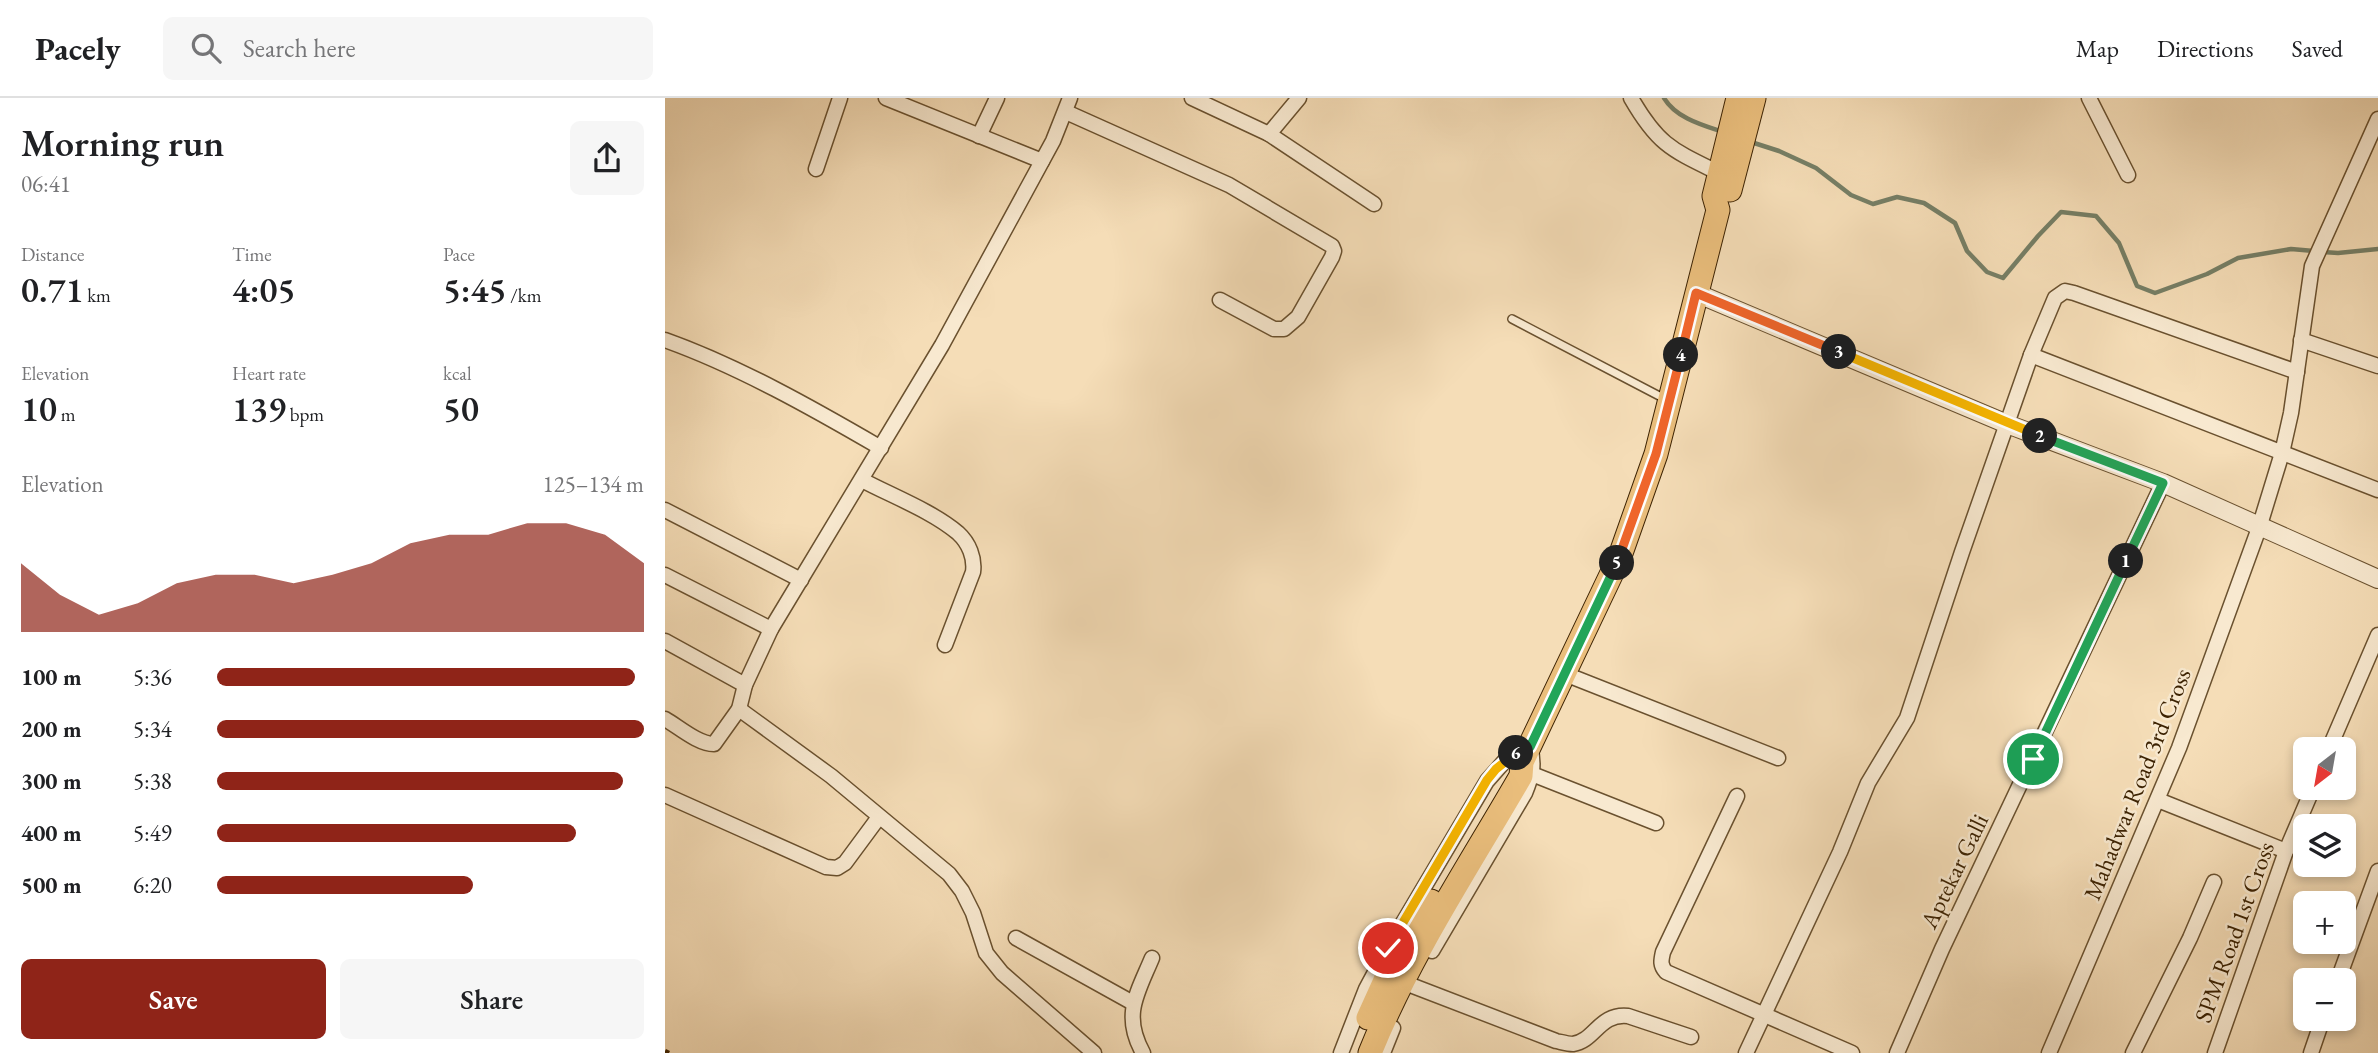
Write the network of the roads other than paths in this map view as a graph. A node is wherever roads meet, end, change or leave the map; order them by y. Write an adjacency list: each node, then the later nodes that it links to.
1 (840, 98): 16 (street)
2 (886, 98): 8 (street)
3 (997, 98): 13 (street)
4 (1192, 98): 12 (street)
5 (1299, 98): 12 (street)
6 (1631, 98): 17 (street)
7 (2089, 98): 18 (street)
8 (924, 104): 13 (street)
9 (1068, 105): 15 (street); 22 (street)
10 (1743, 108): 14 (main road)
11 (2378, 119): 25 (street, Mahadwar Road 3rd Cross)
12 (1269, 134): 19 (street)
13 (979, 136): 15 (street)
14 (1732, 152): 17 (main road); 20 (main road)
15 (1042, 161): 31 (street)
16 (816, 169)
17 (1719, 173): 20 (main road)
18 (2128, 175)
19 (1374, 204)
20 (1718, 210): 21 (main road)
21 (1696, 293): 29 (main road); 30 (street)
22 (1220, 300)
23 (1512, 319): 29 (lane)
24 (665, 340): 31 (street)
25 (2301, 340): 27 (street); 28 (street, Mahadwar Road 3rd Cross)
26 (2031, 355): 28 (street); 30 (street); 32 (street)
27 (2378, 366)
28 (2297, 372): 32 (street, Mahadwar Road 3rd Cross)
29 (1669, 401): 45 (main road)
30 (2007, 424): 34 (street); 66 (street)
31 (881, 449): 33 (street)
32 (2282, 453): 35 (street); 37 (street, Mahadwar Road 3rd Cross)
33 (862, 480): 40 (street); 44 (street)
34 (2163, 483): 37 (street); 78 (street, Aptekar Galli)
35 (2378, 490)
36 (665, 510): 40 (street)
37 (2259, 528): 39 (street); 54 (street, Mahadwar Road 3rd Cross)
38 (665, 575): 41 (street)
39 (2378, 579)
40 (801, 580): 41 (street)
41 (771, 629): 46 (street)
42 (2378, 635): 49 (street)
43 (665, 641): 46 (street)
44 (945, 645)
45 (1565, 674): 50 (street); 51 (main road)
46 (745, 685): 47 (street)
47 (739, 709): 48 (street); 56 (street)
48 (665, 719)
49 (2334, 737)
50 (1778, 758)
51 (1528, 761): 57 (street); 64 (street); 72 (street); 73 (main road); 74 (main road)
52 (665, 795): 56 (street)
53 (1737, 796): 66 (street)
54 (2158, 800): 58 (street); 79 (street, Mahadwar Road 3rd Cross)
55 (2308, 800): 58 (street, SPM Road 1st Cross)
56 (879, 817): 70 (street)
57 (1656, 823)
58 (2286, 851): 81 (street, SPM Road 1st Cross)
59 (2378, 871): 63 (street)
60 (2214, 882): 80 (street)
61 (1016, 938): 65 (street)
62 (1152, 958): 65 (street)
63 (2342, 968)
64 (1413, 986): 68 (street); 75 (street)
65 (1133, 1003): 71 (street)
66 (1765, 1015): 69 (street); 76 (street)
67 (2319, 1031): 82 (street)
68 (1691, 1037)
69 (1824, 1048): 77 (street)
70 (1094, 1053)
71 (1143, 1053)
72 (1341, 1053)
73 (1354, 1053)
74 (1370, 1053)
75 (1383, 1053)
76 (1746, 1053)
77 (1851, 1053)
78 (1897, 1053)
79 (2049, 1053)
80 (2133, 1053)
81 (2215, 1053)
82 (2311, 1053)

